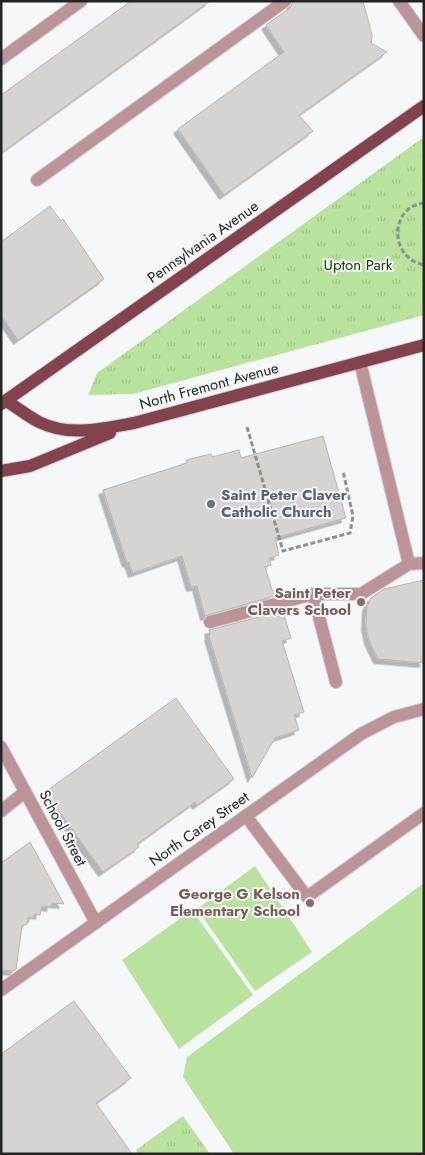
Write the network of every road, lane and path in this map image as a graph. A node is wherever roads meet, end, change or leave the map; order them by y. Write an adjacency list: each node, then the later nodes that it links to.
1 (82, 1): 5 (street)
2 (285, 1): 7 (street)
3 (399, 1): 4 (street)
4 (424, 36)
5 (1, 59)
6 (424, 106): 12 (main road, Pennsylvania Avenue)
7 (37, 180)
8 (424, 203): 9 (path)
9 (424, 265)
10 (424, 345): 11 (main road, North Fremont Avenue)
11 (360, 362): 13 (main road, North Fremont Avenue); 18 (street)
12 (3, 399): 13 (main road, North Fremont Avenue)
13 (134, 423): 15 (main road)
14 (247, 427): 16 (path)
15 (1, 470)
16 (343, 471)
17 (424, 563): 18 (street)
18 (408, 564): 19 (street)
19 (313, 594): 20 (street); 21 (street)
20 (210, 622)
21 (336, 682)
22 (424, 709): 27 (street, North Carey Street)
23 (1, 747): 24 (street, School Street)
24 (25, 792): 25 (street); 28 (street, School Street)
25 (1, 810)
26 (424, 813): 27 (street)
27 (246, 816): 28 (street, North Carey Street)
28 (96, 923): 29 (street, North Carey Street)
29 (1, 990)

